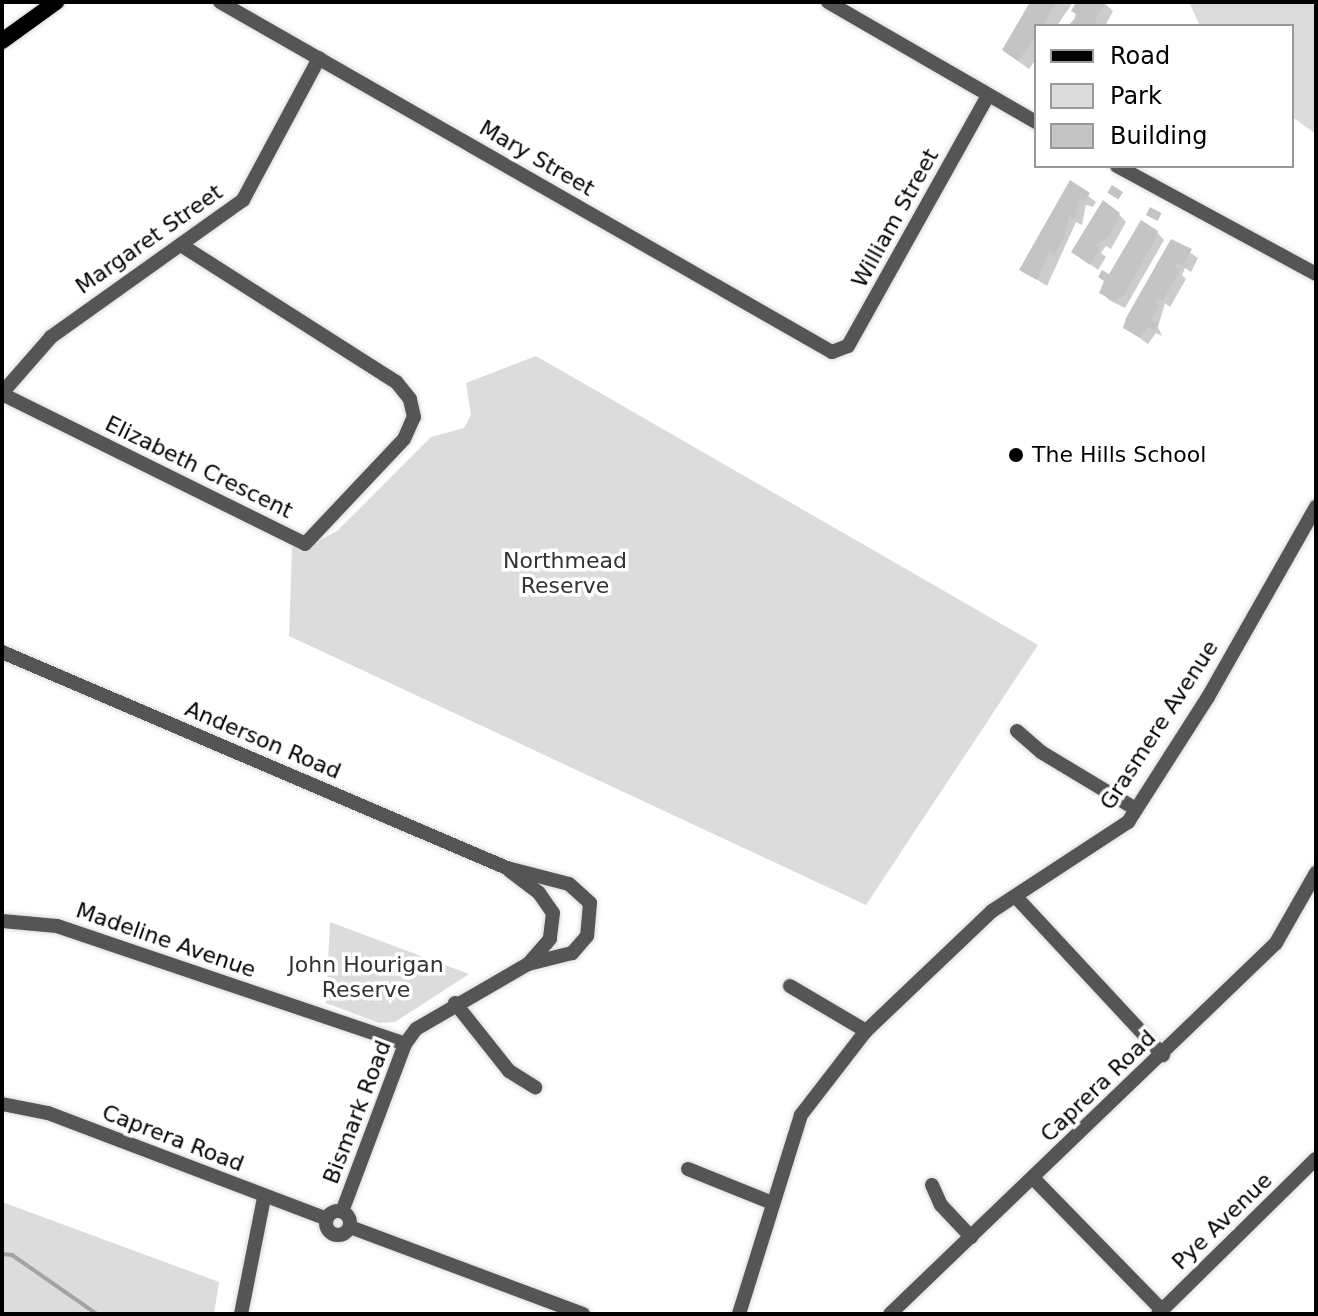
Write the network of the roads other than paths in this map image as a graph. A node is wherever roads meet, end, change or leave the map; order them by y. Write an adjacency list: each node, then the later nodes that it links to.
1 (56, 2): 4 (main road)
2 (220, 2): 5 (street, Mary Street)
3 (828, 2): 6 (street)
4 (2, 41)
5 (319, 58): 9 (street, Margaret Street); 11 (street, Mary Street)
6 (988, 96): 7 (street); 11 (street, William Street)
7 (1034, 121)
8 (1121, 168): 10 (street)
9 (181, 245): 12 (street, Margaret Street); 12 (street, Elizabeth Crescent)
10 (1316, 274)
11 (832, 352)
12 (2, 394)
13 (1316, 507): 16 (street, Grasmere Avenue)
14 (2, 652): 17 (street, Anderson Road)
15 (1017, 731): 16 (street)
16 (1136, 809): 19 (street, Grasmere Avenue)
17 (507, 868): 21 (street, Anderson Road); 21 (street, Anderson Road)
18 (1316, 873): 26 (street, Caprera Road)
19 (1016, 897): 24 (street, Grasmere Avenue); 26 (street)
20 (2, 921): 25 (street, Madeline Avenue)
21 (528, 964): 23 (street, Anderson Road)
22 (790, 986): 24 (street)
23 (455, 1003): 25 (street, Bismark Road); 27 (street)
24 (866, 1031): 34 (street, Grasmere Avenue)
25 (405, 1044): 35 (street, Bismark Road)
26 (1163, 1055): 31 (street, Caprera Road)
27 (535, 1087)
28 (2, 1104): 33 (street, Caprera Road)
29 (1316, 1159): 39 (street, Pye Avenue)
30 (688, 1169): 34 (street)
31 (1033, 1178): 38 (street, Caprera Road); 39 (street)
32 (932, 1185): 38 (street)
33 (264, 1198): 36 (street, Caprera Road); 40 (street)
34 (772, 1203): 42 (street, Grasmere Avenue)
35 (342, 1212): 36 (street); 37 (street)
36 (327, 1219): 37 (street, Caprera Road)
37 (350, 1227): 41 (street)
38 (971, 1237): 43 (street, Caprera Road)
39 (1160, 1312)
40 (241, 1314)
41 (583, 1314)
42 (739, 1314)
43 (890, 1314)

